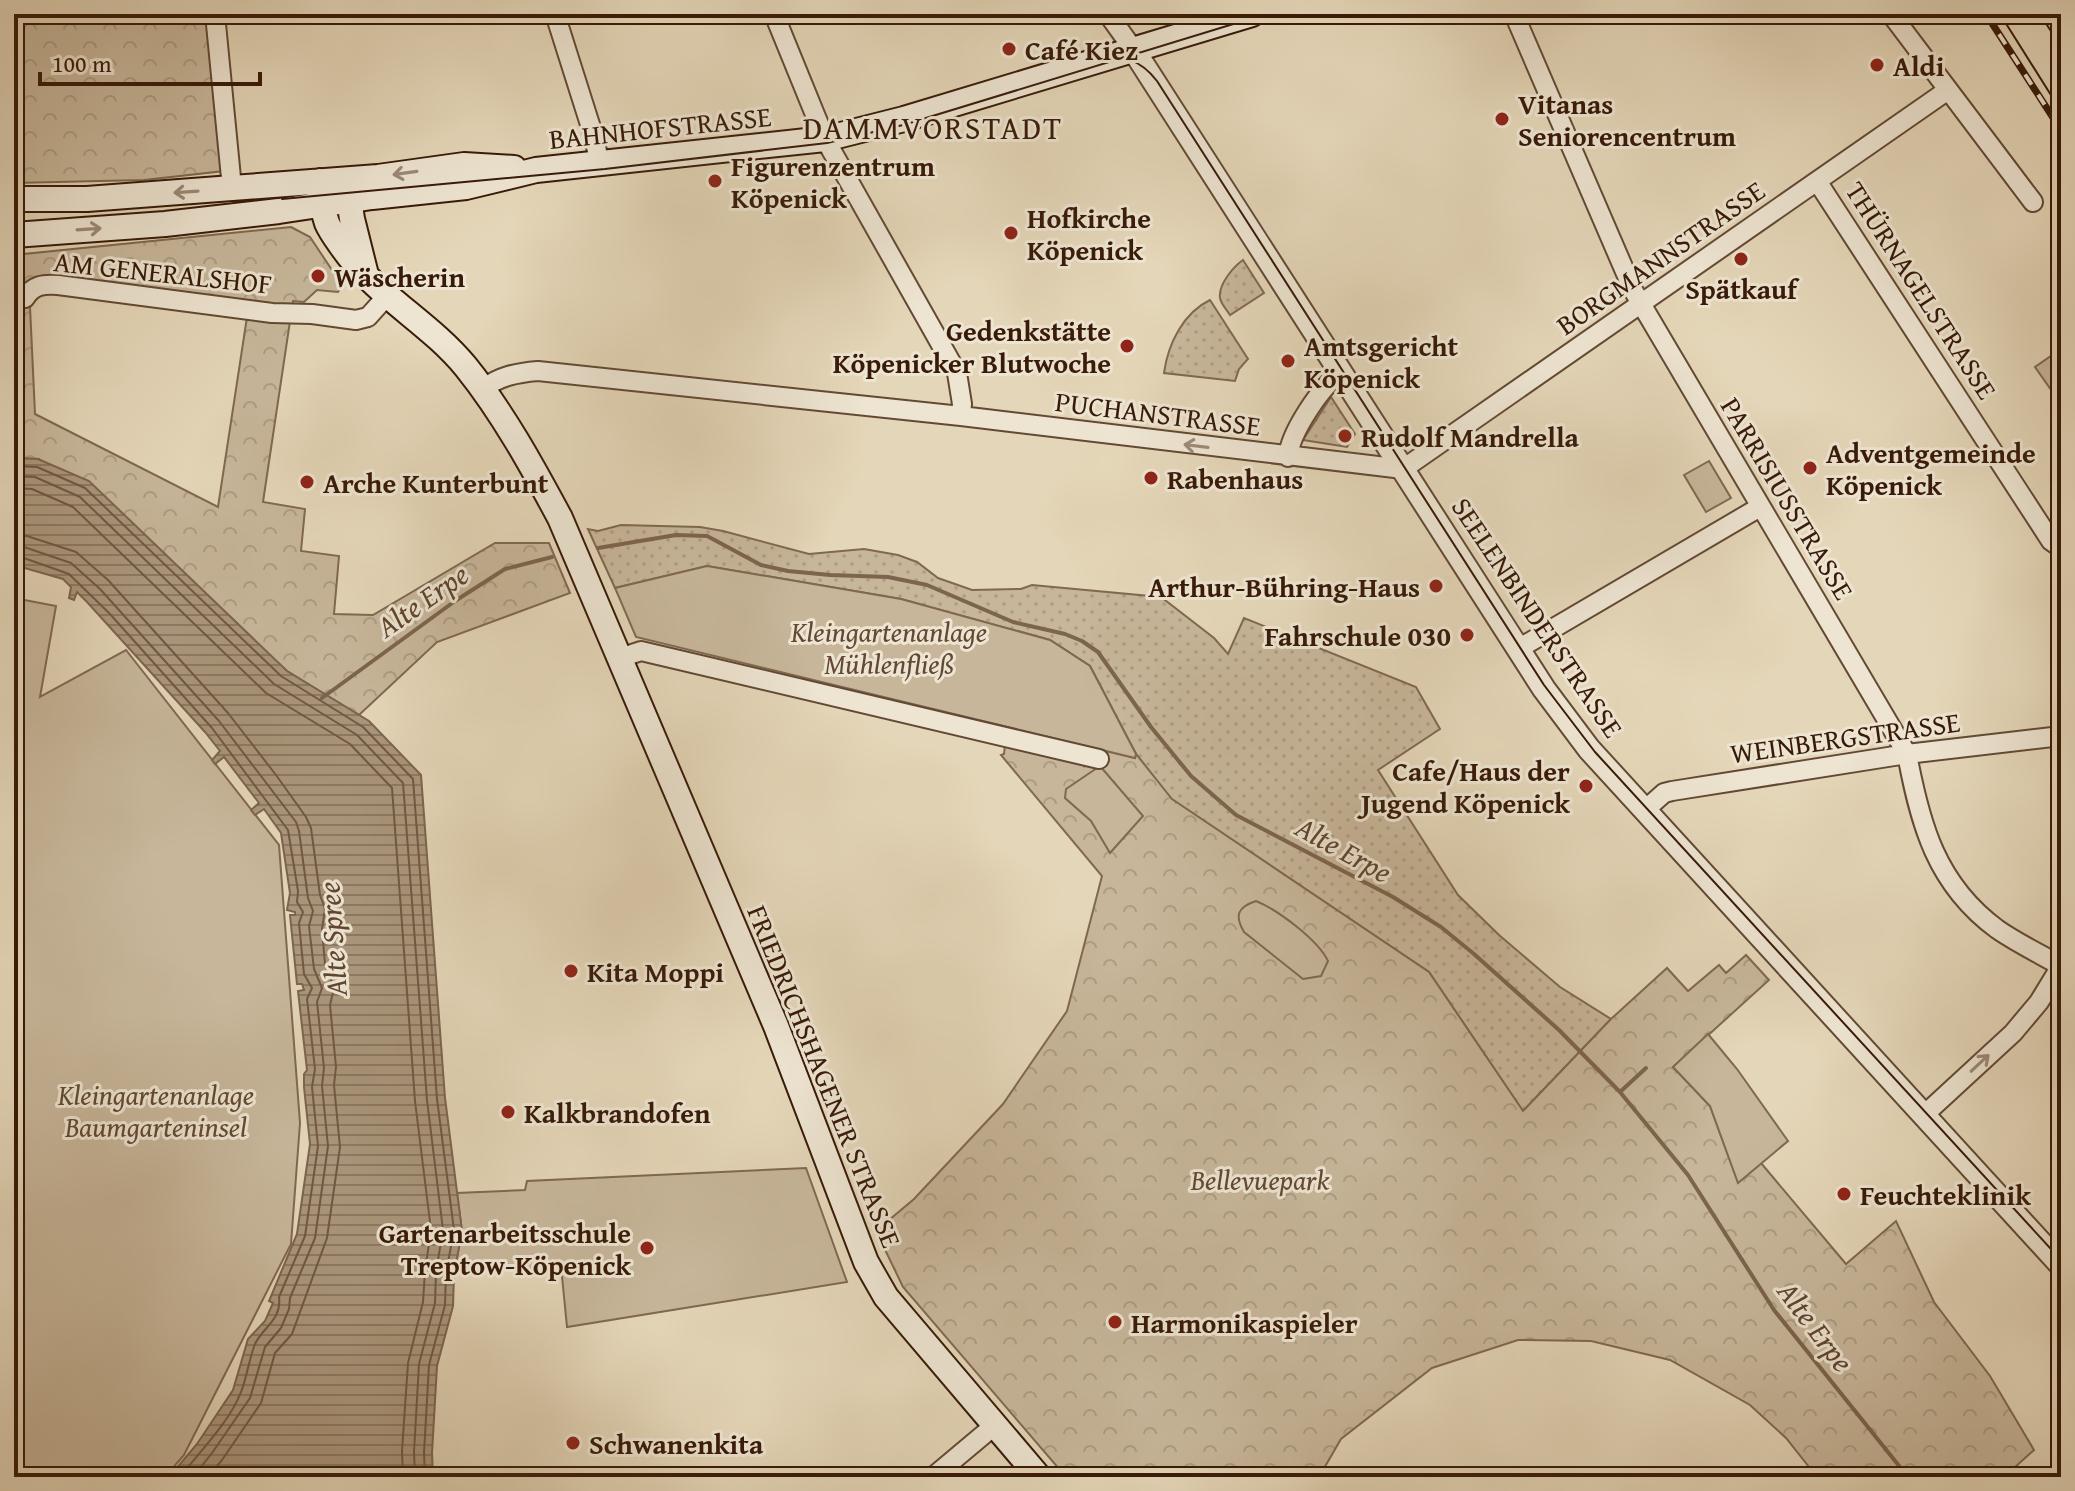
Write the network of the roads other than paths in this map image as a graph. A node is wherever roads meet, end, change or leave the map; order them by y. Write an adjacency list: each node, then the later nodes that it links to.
1 (215, 14): 13 (street)
2 (555, 14): 11 (street)
3 (774, 14): 10 (street)
4 (1108, 14): 8 (street, SEELENBINDERSTRASSE)
5 (1252, 14): 8 (main road, BAHNHOFSTRASSE)
6 (1514, 14): 22 (street, PARRISIUSSTRASSE)
7 (1891, 14): 9 (street)
8 (1133, 49): 10 (main road, BAHNHOFSTRASSE); 23 (street, SEELENBINDERSTRASSE)
9 (1948, 90): 12 (street, BORGMANNSTRASSE); 17 (street)
10 (825, 139): 11 (main road, BAHNHOFSTRASSE); 25 (street)
11 (600, 164): 14 (main road, BAHNHOFSTRASSE)
12 (1817, 181): 22 (street, BORGMANNSTRASSE); 29 (street, THÜRNAGELSTRASSE)
13 (232, 188): 15 (main road, BAHNHOFSTRASSE); 16 (main road, BAHNHOFSTRASSE, one-way to 16)
14 (348, 190): 15 (main road, BAHNHOFSTRASSE); 19 (main road)
15 (321, 193): 18 (main road, BAHNHOFSTRASSE, one-way to 15); 19 (main road, FRIEDRICHSHAGENER STRASSE)
16 (14, 199)
17 (2033, 202)
18 (14, 235)
19 (366, 278): 20 (main road, FRIEDRICHSHAGENER STRASSE)
20 (386, 297): 21 (street, AM GENERALSHOF); 24 (main road, FRIEDRICHSHAGENER STRASSE)
21 (25, 298)
22 (1642, 304): 27 (street, BORGMANNSTRASSE); 28 (street, PARRISIUSSTRASSE)
23 (1341, 373): 26 (street); 27 (street, SEELENBINDERSTRASSE)
24 (482, 389): 25 (street, PUCHANSTRASSE); 31 (main road, FRIEDRICHSHAGENER STRASSE)
25 (961, 416): 26 (street, PUCHANSTRASSE, one-way to 25)
26 (1288, 457): 27 (street, PUCHANSTRASSE)
27 (1403, 469): 30 (street, SEELENBINDERSTRASSE)
28 (1760, 507): 30 (street); 33 (street, PARRISIUSSTRASSE)
29 (2061, 548)
30 (1518, 649): 35 (street, SEELENBINDERSTRASSE)
31 (620, 658): 34 (street); 39 (main road, FRIEDRICHSHAGENER STRASSE)
32 (2061, 736): 33 (street, WEINBERGSTRASSE)
33 (1907, 754): 35 (street, WEINBERGSTRASSE); 36 (street, PARRISIUSSTRASSE)
34 (1099, 759)
35 (1645, 810): 37 (street, SEELENBINDERSTRASSE)
36 (2061, 966): 37 (street, one-way to 36)
37 (1924, 1115): 38 (street, SEELENBINDERSTRASSE)
38 (2061, 1265)
39 (995, 1425): 40 (street); 41 (main road, FRIEDRICHSHAGENER STRASSE)
40 (933, 1477)
41 (1039, 1477)

